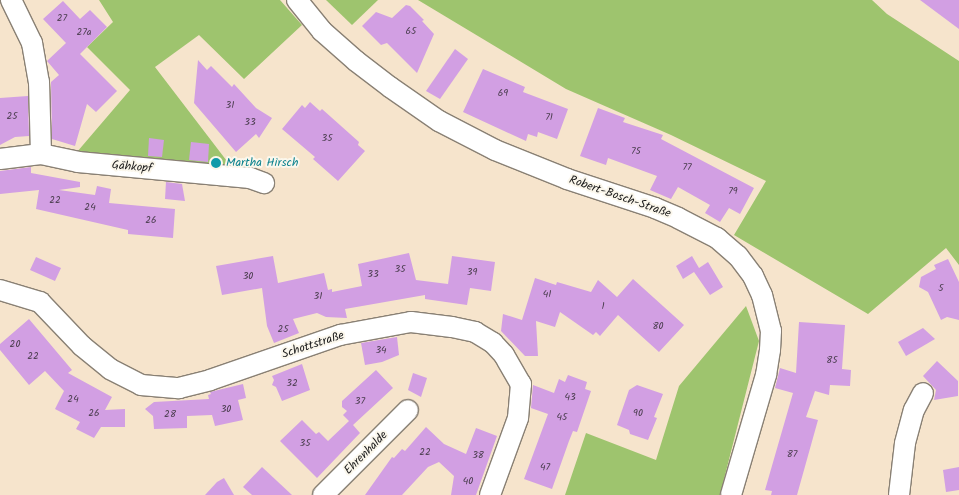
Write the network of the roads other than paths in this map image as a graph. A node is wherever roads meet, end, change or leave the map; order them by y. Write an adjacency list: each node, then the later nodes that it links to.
1 (10, 0): 3 (street)
2 (296, 0): 11 (street, Robert-Bosch-Straße)
3 (41, 154): 4 (street, Gähkopf); 5 (street, Gähkopf)
4 (0, 159)
5 (264, 183)
6 (0, 290): 10 (street, Schottstraße)
7 (923, 393): 12 (street)
8 (408, 410): 9 (street, Ehrenhalde)
9 (323, 495)
10 (490, 495)
11 (731, 495)
12 (899, 495)

